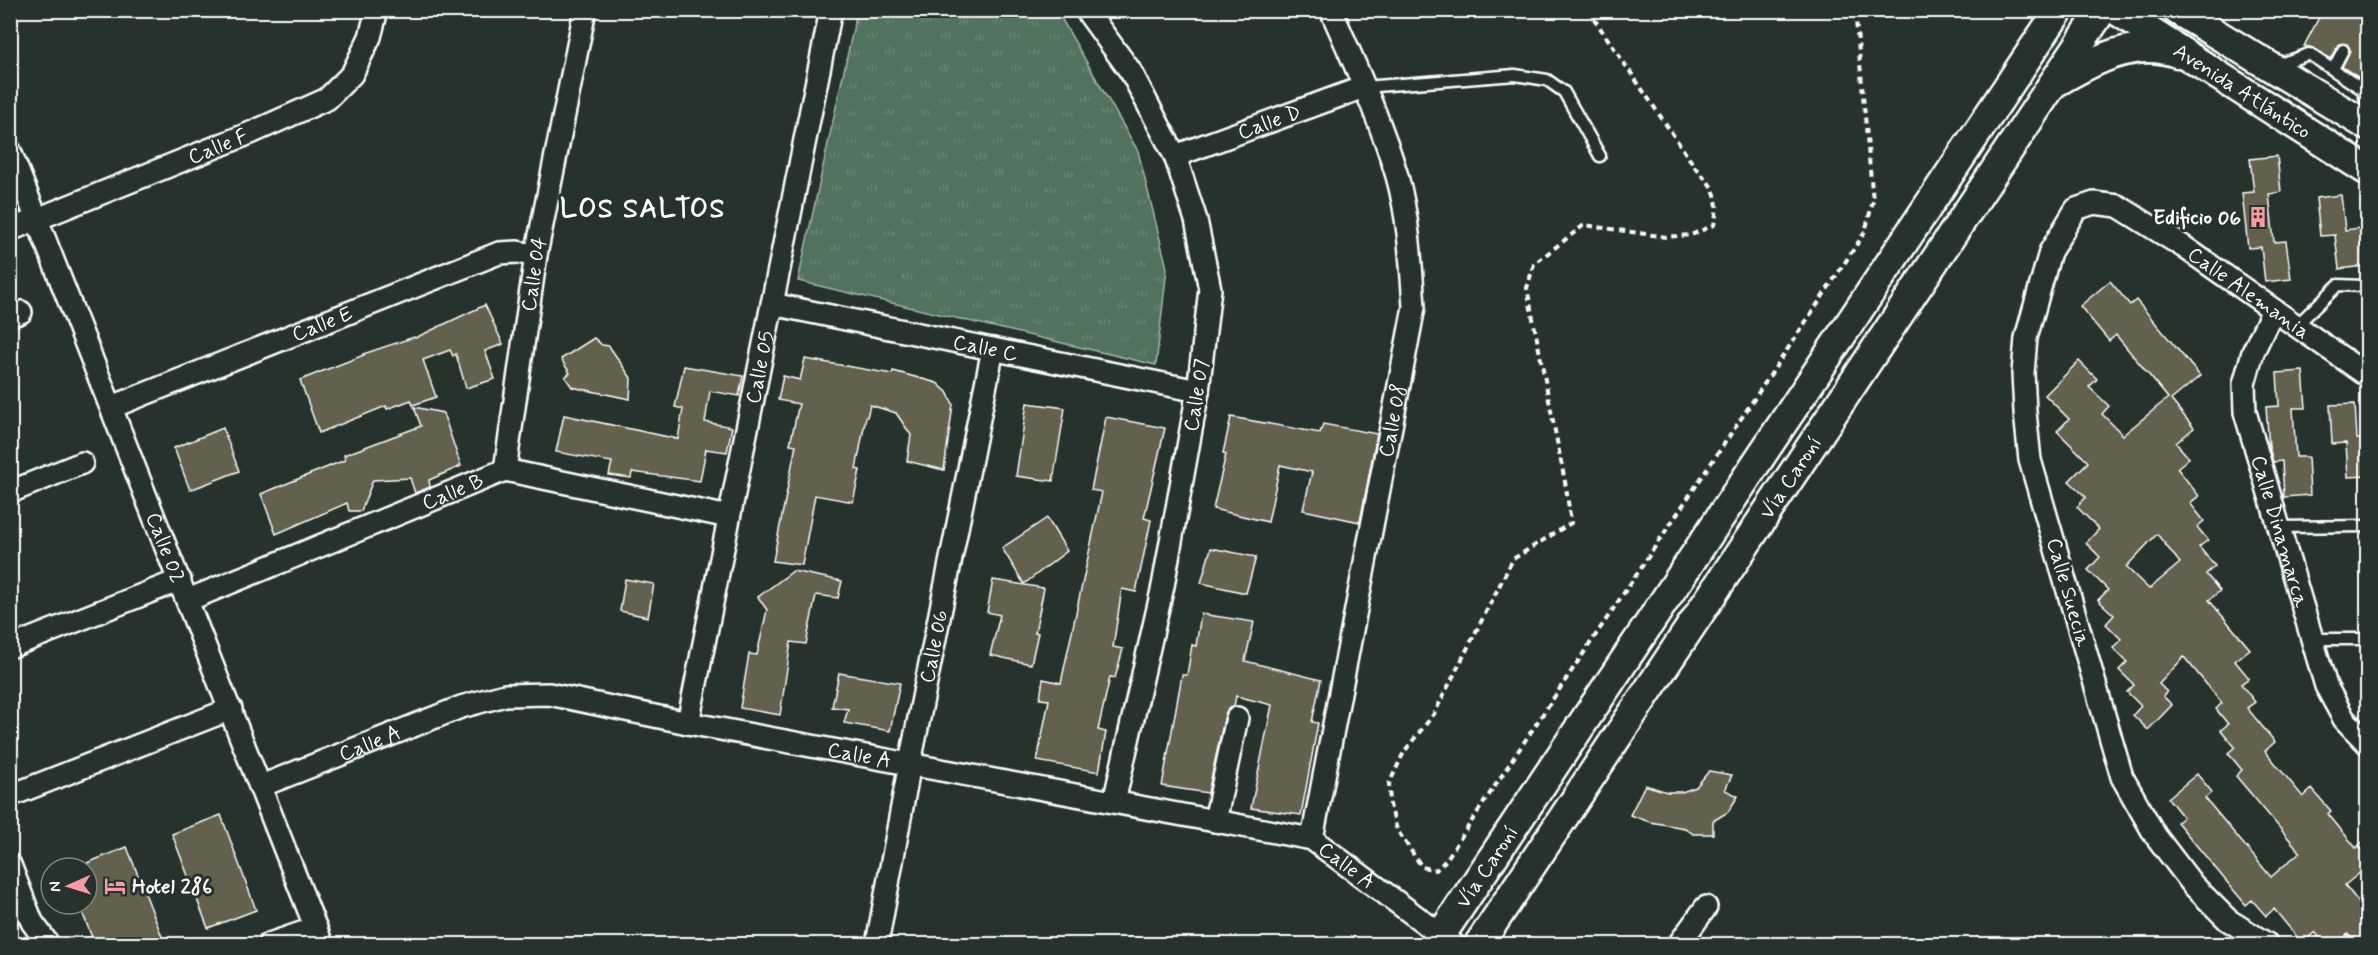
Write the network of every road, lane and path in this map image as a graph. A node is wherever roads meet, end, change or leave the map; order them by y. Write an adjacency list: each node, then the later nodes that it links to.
1 (377, 10): 26 (street, Calle F)
2 (585, 10): 28 (street, Calle 04)
3 (831, 10): 30 (street, Calle 05)
4 (1086, 10): 22 (street, Calle 07)
5 (1331, 10): 18 (street, Calle 08)
6 (1588, 10): 7 (path)
7 (1855, 10)
8 (2103, 10): 17 (main road, Vía Caroní)
9 (2116, 10): 14 (main road, Avenida Atlántico)
10 (2177, 10): 12 (main road, Avenida Atlántico)
11 (2051, 16): 61 (main road, Vía Caroní)
12 (2208, 21): 15 (main road, Avenida Atlántico)
13 (2343, 50): 16 (lane)
14 (2193, 59): 17 (main road); 24 (main road, Avenida Atlántico)
15 (2271, 68): 16 (lane); 20 (main road, Avenida Atlántico)
16 (2333, 69): 19 (lane)
17 (2054, 84): 65 (main road, Vía Caroní)
18 (1364, 87): 22 (street, Calle D); 23 (lane); 57 (street, Calle 08)
19 (2367, 105)
20 (2367, 126)
21 (10, 151): 26 (street, Calle 02)
22 (1175, 156): 35 (street, Calle 07)
23 (1600, 156)
24 (2367, 171)
25 (2094, 203): 31 (street, Calle Alemania); 67 (street, Calle Suecia)
26 (37, 218): 27 (street, Calle F); 36 (street, Calle 02)
27 (10, 230)
28 (536, 255): 36 (street, Calle E); 38 (street, Calle 04)
29 (2367, 291): 32 (lane)
30 (772, 304): 33 (street, Calle C); 40 (street, Calle 05)
31 (2273, 310): 32 (street, Calle Alemania); 42 (street, Calle Dinamarca)
32 (2296, 326): 34 (street, Calle Alemania)
33 (993, 349): 35 (street, Calle C); 52 (street, Calle 06)
34 (2367, 376)
35 (1198, 391): 55 (street, Calle 07)
36 (112, 407): 43 (street, Calle 02)
37 (82, 463): 39 (street)
38 (505, 470): 40 (street, Calle B); 44 (street, Calle B)
39 (10, 492)
40 (729, 517): 50 (street, Calle 05)
41 (2367, 526): 42 (lane)
42 (2279, 527): 45 (street, Calle Dinamarca)
43 (180, 580): 44 (street, Calle 02); 47 (street)
44 (188, 600): 48 (street, Calle 02)
45 (2312, 639): 46 (lane); 51 (street, Calle Dinamarca)
46 (2367, 639)
47 (10, 647)
48 (231, 709): 53 (street, Calle 02); 54 (street)
49 (1237, 718): 56 (street)
50 (688, 723): 52 (street, Calle A); 53 (street, Calle A)
51 (2367, 744)
52 (910, 763): 55 (street, Calle A); 64 (street, Calle 06)
53 (261, 786): 60 (street, Calle 02)
54 (17, 793)
55 (1114, 802): 56 (street, Calle A)
56 (1215, 821): 57 (street, Calle A)
57 (1312, 839): 61 (street, Calle A)
58 (10, 865): 62 (street)
59 (1706, 907): 66 (street)
60 (319, 936): 63 (street)
61 (1443, 942)
62 (48, 945)
63 (269, 945)
64 (877, 945)
65 (1479, 945)
66 (1679, 945)
67 (2267, 945)

